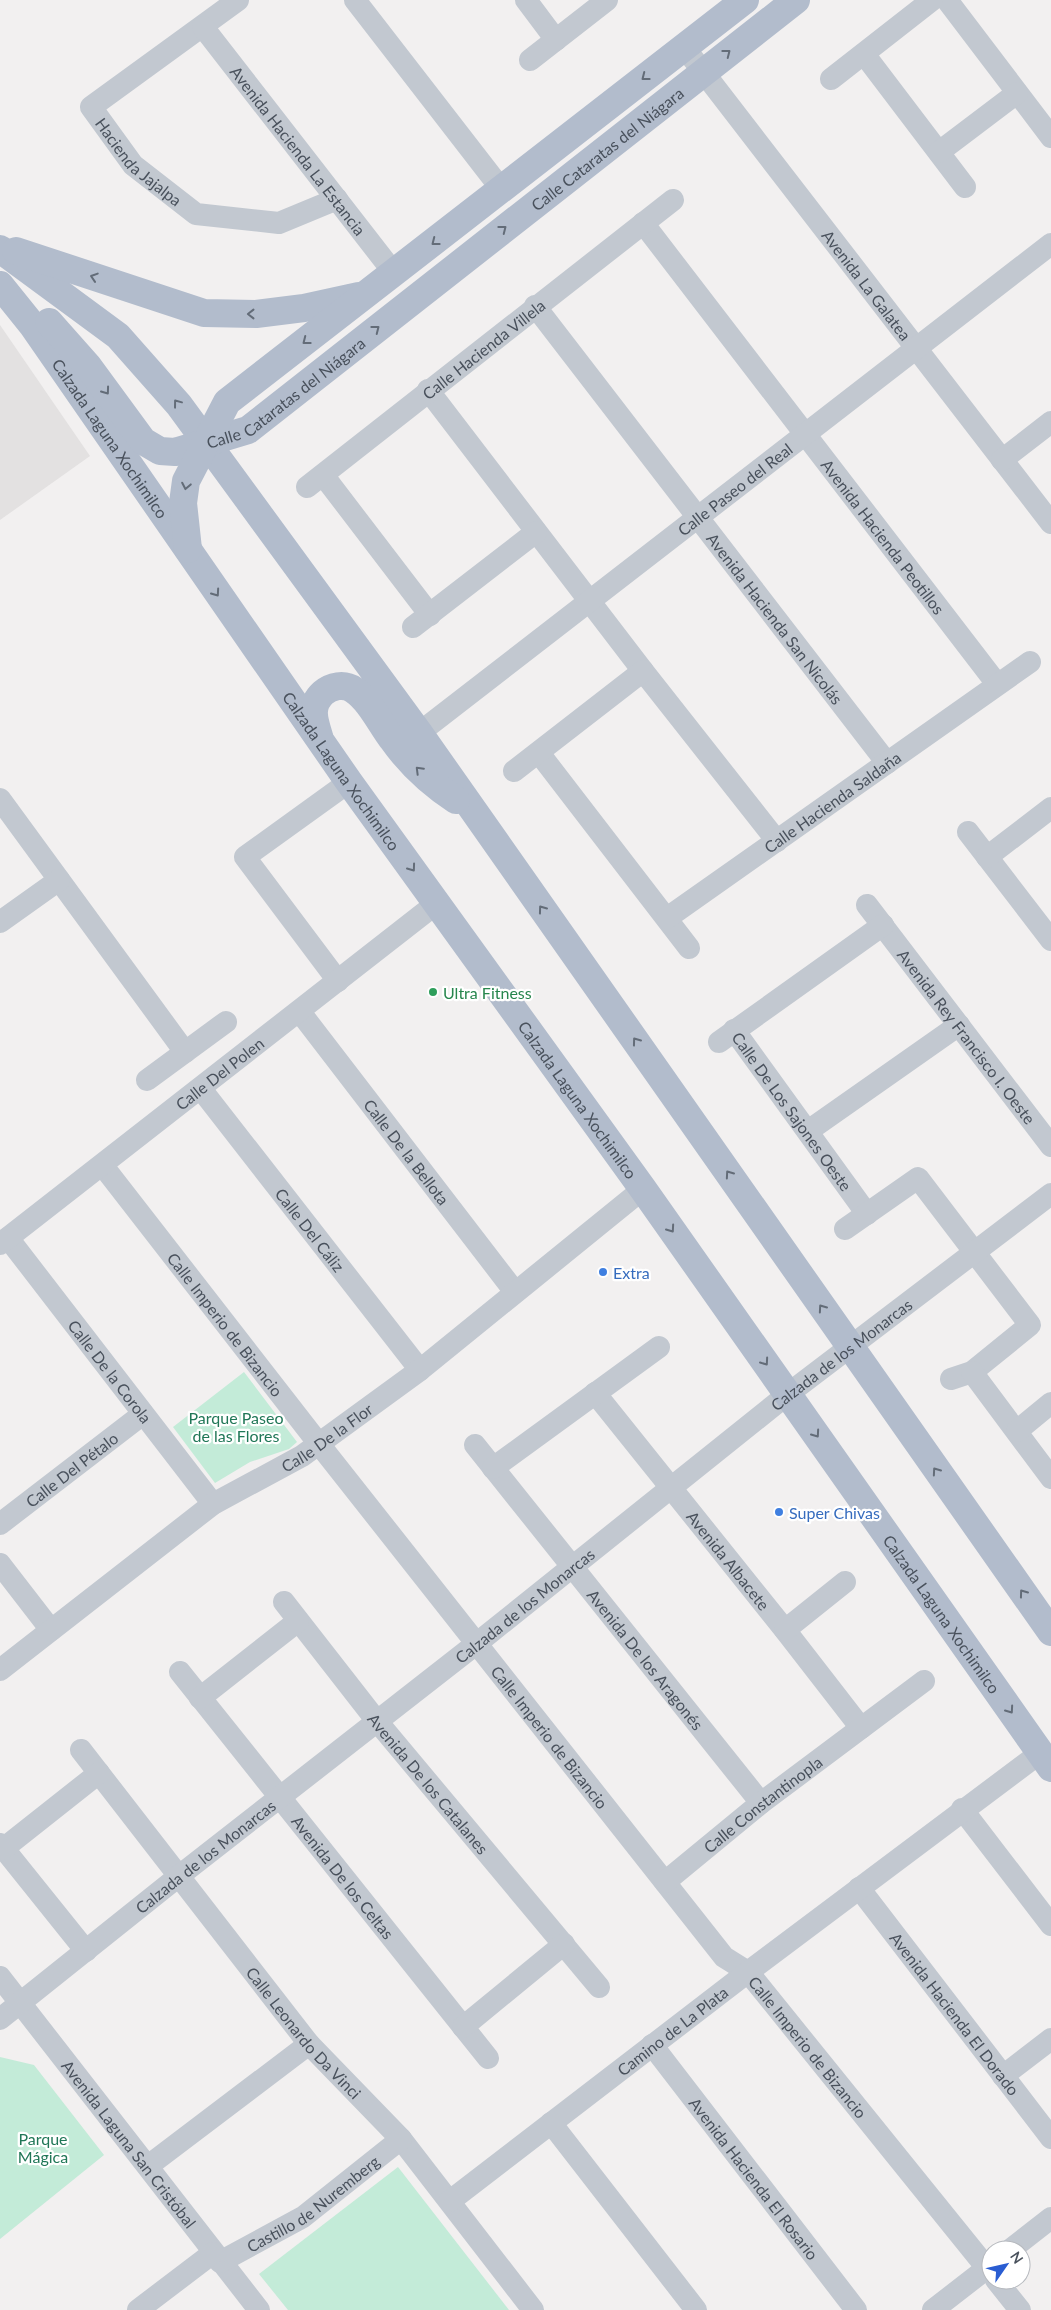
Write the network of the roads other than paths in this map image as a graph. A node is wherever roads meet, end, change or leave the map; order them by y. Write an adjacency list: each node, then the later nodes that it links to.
1 (238, 0): 9 (street, Hacienda Jajalpa)
2 (355, 0): 20 (street)
3 (526, 0): 10 (street)
4 (607, 0): 10 (street)
5 (746, 0): 11 (main road, Calle Cataratas del Niágara)
6 (796, 0): 14 (main road, Calle Cataratas del Niágara, one-way to 6)
7 (932, 0): 12 (street)
8 (947, 0): 16 (street)
9 (203, 26): 21 (street, Avenida Hacienda La Estancia); 21 (street, Hacienda Jajalpa)
10 (556, 40): 13 (street)
11 (684, 47): 14 (street, Avenida La Galatea); 20 (main road, Calle Cataratas del Niágara, one-way to 20)
12 (864, 54): 15 (street); 18 (street)
13 (530, 60)
14 (703, 72): 31 (street, Avenida La Galatea); 36 (main road, Calle Cataratas del Niágara, one-way to 14)
15 (831, 78)
16 (1017, 93): 17 (street); 18 (street)
17 (1051, 137)
18 (939, 152): 19 (street)
19 (965, 187)
20 (502, 190): 26 (main road, Calle Cataratas del Niágara, one-way to 26)
21 (337, 199): 26 (street, Avenida Hacienda La Estancia)
22 (673, 200): 23 (street, Calle Hacienda Villela)
23 (643, 223): 29 (street, Calle Hacienda Villela); 35 (street, Avenida Hacienda Peotillos)
24 (1051, 244): 31 (street, Calle Paseo del Real)
25 (0, 247): 28 (main road, one-way to 25); 30 (main road)
26 (394, 273): 28 (main road, Calle Cataratas del Niágara)
27 (0, 283): 32 (main road); 41 (main road, Calzada Laguna Xochimilco)
28 (368, 294): 36 (main road, Calle Cataratas del Niágara, one-way to 36)
29 (535, 306): 33 (street, Calle Hacienda Villela); 38 (street, Avenida Hacienda San Nicolás)
30 (118, 336): 32 (main road); 36 (main road, one-way to 30)
31 (916, 348): 35 (street, Calle Paseo del Real); 37 (street, Avenida La Galatea)
32 (88, 366): 36 (main road, one-way to 36)
33 (428, 390): 40 (street); 40 (street, Calle Hacienda Villela)
34 (1051, 422): 37 (street)
35 (805, 437): 38 (street, Calle Paseo del Real); 45 (street, Avenida Hacienda Peotillos)
36 (206, 442): 41 (main road, one-way to 41); 46 (main road)
37 (1002, 460): 39 (street, Avenida La Galatea)
38 (698, 519): 42 (street, Calle Paseo del Real); 49 (street, Avenida Hacienda San Nicolás)
39 (1051, 523)
40 (536, 532): 42 (street)
41 (188, 553): 47 (main road, Calzada Laguna Xochimilco, one-way to 47)
42 (590, 602): 44 (street); 46 (street, Calle Paseo del Real)
43 (1030, 662): 45 (street, Calle Hacienda Saldaña)
44 (643, 671): 48 (street); 56 (street)
45 (997, 684): 49 (street, Calle Hacienda Saldaña)
46 (418, 733): 54 (main road)
47 (320, 740): 51 (main road, Calzada Laguna Xochimilco); 54 (main road, one-way to 47)
48 (539, 753): 50 (street); 61 (street)
49 (887, 763): 56 (street, Calle Hacienda Saldaña)
50 (514, 771)
51 (348, 782): 59 (main road, Calzada Laguna Xochimilco, one-way to 59); 66 (street)
52 (0, 799): 58 (street)
53 (1051, 808): 57 (street)
54 (471, 810): 84 (main road, one-way to 54)
55 (968, 832): 57 (street)
56 (777, 841): 61 (street, Calle Hacienda Saldaña)
57 (987, 857): 64 (street)
58 (59, 880): 62 (street); 70 (street)
59 (437, 903): 66 (street, Calle Del Polen); 76 (main road, Calzada Laguna Xochimilco)
60 (867, 905): 63 (street, Avenida Rey Francisco I. Oeste)
61 (667, 918): 65 (street)
62 (0, 922)
63 (883, 926): 69 (street, Avenida Rey Francisco I. Oeste); 73 (street, Calle De Los Sajones Oeste)
64 (1051, 940)
65 (689, 948)
66 (338, 982): 67 (street, Calle Del Polen)
67 (300, 1012): 72 (street, Calle Del Polen); 82 (street, Calle De la Bellota)
68 (226, 1022): 70 (street)
69 (959, 1025): 73 (street); 74 (street, Avenida Rey Francisco I. Oeste)
70 (185, 1052): 71 (street)
71 (147, 1080)
72 (201, 1089): 75 (street, Calle Del Polen); 85 (street, Calle Del Cáliz)
73 (808, 1131): 78 (street, Calle De Los Sajones Oeste)
74 (1051, 1146)
75 (103, 1166): 80 (street, Calle Del Polen); 91 (street, Calle Imperio de Bizancio)
76 (643, 1189): 82 (street, Calle De la Flor); 87 (main road, Calzada Laguna Xochimilco, one-way to 87)
77 (1051, 1194): 81 (street, Calzada de los Monarcas)
78 (868, 1214): 79 (street); 81 (street)
79 (845, 1229)
80 (4, 1241): 89 (street, Calle De la Corola)
81 (973, 1252): 84 (street, Calzada de los Monarcas); 90 (street)
82 (515, 1292): 85 (street, Calle De la Flor)
83 (659, 1347): 86 (street)
84 (850, 1348): 87 (street, Calzada de los Monarcas); 105 (main road, one-way to 84)
85 (420, 1370): 91 (street, Calle De la Flor)
86 (595, 1393): 93 (street); 95 (street, Avenida Albacete)
87 (788, 1394): 95 (street, Calzada de los Monarcas); 114 (main road, Calzada Laguna Xochimilco, one-way to 114)
88 (1051, 1403): 90 (street)
89 (143, 1414): 96 (street, Calle De la Corola); 97 (street, Calle Del Pétalo)
90 (1017, 1431): 94 (street)
91 (319, 1444): 96 (street, Calle De la Flor); 106 (street, Calle Imperio de Bizancio)
92 (476, 1445): 93 (street, Avenida De los Aragonés)
93 (493, 1468): 99 (street, Avenida De los Aragonés)
94 (1051, 1478)
95 (671, 1487): 99 (street, Calzada de los Monarcas); 104 (street, Avenida Albacete)
96 (213, 1504): 103 (street, Calle De la Flor)
97 (0, 1524)
98 (0, 1564): 103 (street)
99 (571, 1566): 106 (street, Calzada de los Monarcas); 117 (street, Avenida De los Aragonés)
100 (845, 1582): 104 (street)
101 (284, 1602): 102 (street, Avenida De los Catalanes)
102 (298, 1621): 110 (street); 111 (street, Avenida De los Catalanes)
103 (52, 1630): 107 (street, Calle De la Flor)
104 (785, 1630): 112 (street, Avenida Albacete)
105 (1051, 1632)
106 (476, 1644): 111 (street, Calzada de los Monarcas); 121 (street, Calle Imperio de Bizancio)
107 (0, 1670)
108 (180, 1672): 110 (street, Avenida De los Celtas)
109 (924, 1681): 112 (street, Calle Constantinopla)
110 (200, 1698): 116 (street, Avenida De los Celtas)
111 (376, 1720): 116 (street, Calzada de los Monarcas); 124 (street, Avenida De los Catalanes)
112 (861, 1728): 117 (street, Calle Constantinopla)
113 (81, 1750): 115 (street, Calle Leonardo Da Vinci)
114 (1045, 1761): 118 (street, Camino de La Plata)
115 (99, 1773): 119 (street); 120 (street, Calle Leonardo Da Vinci)
116 (279, 1796): 120 (street, Calzada de los Monarcas); 131 (street, Avenida De los Celtas)
117 (761, 1803): 121 (street, Calle Constantinopla)
118 (962, 1810): 122 (street, Camino de La Plata); 123 (street)
119 (2, 1846): 125 (street)
120 (179, 1876): 125 (street, Calzada de los Monarcas); 133 (street, Calle Leonardo Da Vinci)
121 (666, 1882): 126 (street, Calle Imperio de Bizancio)
122 (859, 1888): 126 (street, Camino de La Plata); 136 (street, Avenida Hacienda El Dorado)
123 (1051, 1925)
124 (564, 1944): 128 (street, Avenida De los Catalanes); 131 (street)
125 (86, 1951): 129 (street, Calzada de los Monarcas)
126 (748, 1972): 134 (street, Camino de La Plata); 145 (street, Calle Imperio de Bizancio)
127 (0, 1977): 129 (street, Avenida Laguna San Cristóbal)
128 (599, 1988)
129 (21, 2002): 130 (street, Calzada de los Monarcas); 140 (street, Avenida Laguna San Cristóbal)
130 (0, 2019)
131 (463, 2027): 135 (street, Avenida De los Celtas)
132 (1051, 2039): 136 (street)
133 (309, 2044): 139 (street, Calle Leonardo Da Vinci); 140 (street)
134 (652, 2045): 137 (street, Camino de La Plata); 152 (street, Avenida Hacienda El Rosario)
135 (488, 2058)
136 (1003, 2076): 138 (street, Avenida Hacienda El Dorado)
137 (552, 2123): 141 (street, Camino de La Plata); 151 (street)
138 (1051, 2138)
139 (401, 2139): 141 (street, Calle Leonardo Da Vinci); 144 (street, Castillo de Nuremberg)
140 (148, 2166): 144 (street, Avenida Laguna San Cristóbal)
141 (450, 2201): 150 (street, Calle Leonardo Da Vinci)
142 (1051, 2218): 143 (street)
143 (1023, 2240)
144 (217, 2257): 148 (street, Castillo de Nuremberg); 149 (street, Avenida Laguna San Cristóbal)
145 (981, 2260)
146 (981, 2279): 153 (street)
147 (1005, 2290): 154 (street, Calle Imperio de Bizancio)
148 (148, 2307)
149 (259, 2310)
150 (533, 2310)
151 (696, 2310)
152 (856, 2310)
153 (933, 2310)
154 (1020, 2310)

